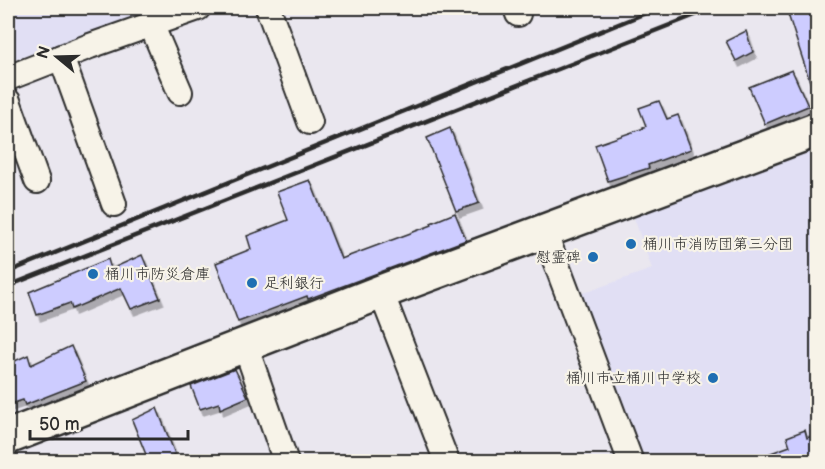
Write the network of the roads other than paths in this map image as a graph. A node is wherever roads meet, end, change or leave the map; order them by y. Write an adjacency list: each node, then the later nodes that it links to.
1 (198, 8): 3 (street)
2 (268, 8): 8 (street)
3 (151, 24): 4 (street); 6 (street)
4 (61, 57): 5 (street); 11 (street)
5 (8, 78)
6 (180, 92)
7 (8, 101): 10 (street)
8 (310, 122)
9 (818, 129): 12 (street)
10 (37, 181)
11 (114, 204)
12 (544, 231): 13 (street); 18 (street)
13 (381, 292): 14 (street); 17 (street)
14 (245, 345): 15 (street); 16 (street)
15 (8, 438)
16 (286, 462)
17 (447, 462)
18 (631, 462)

